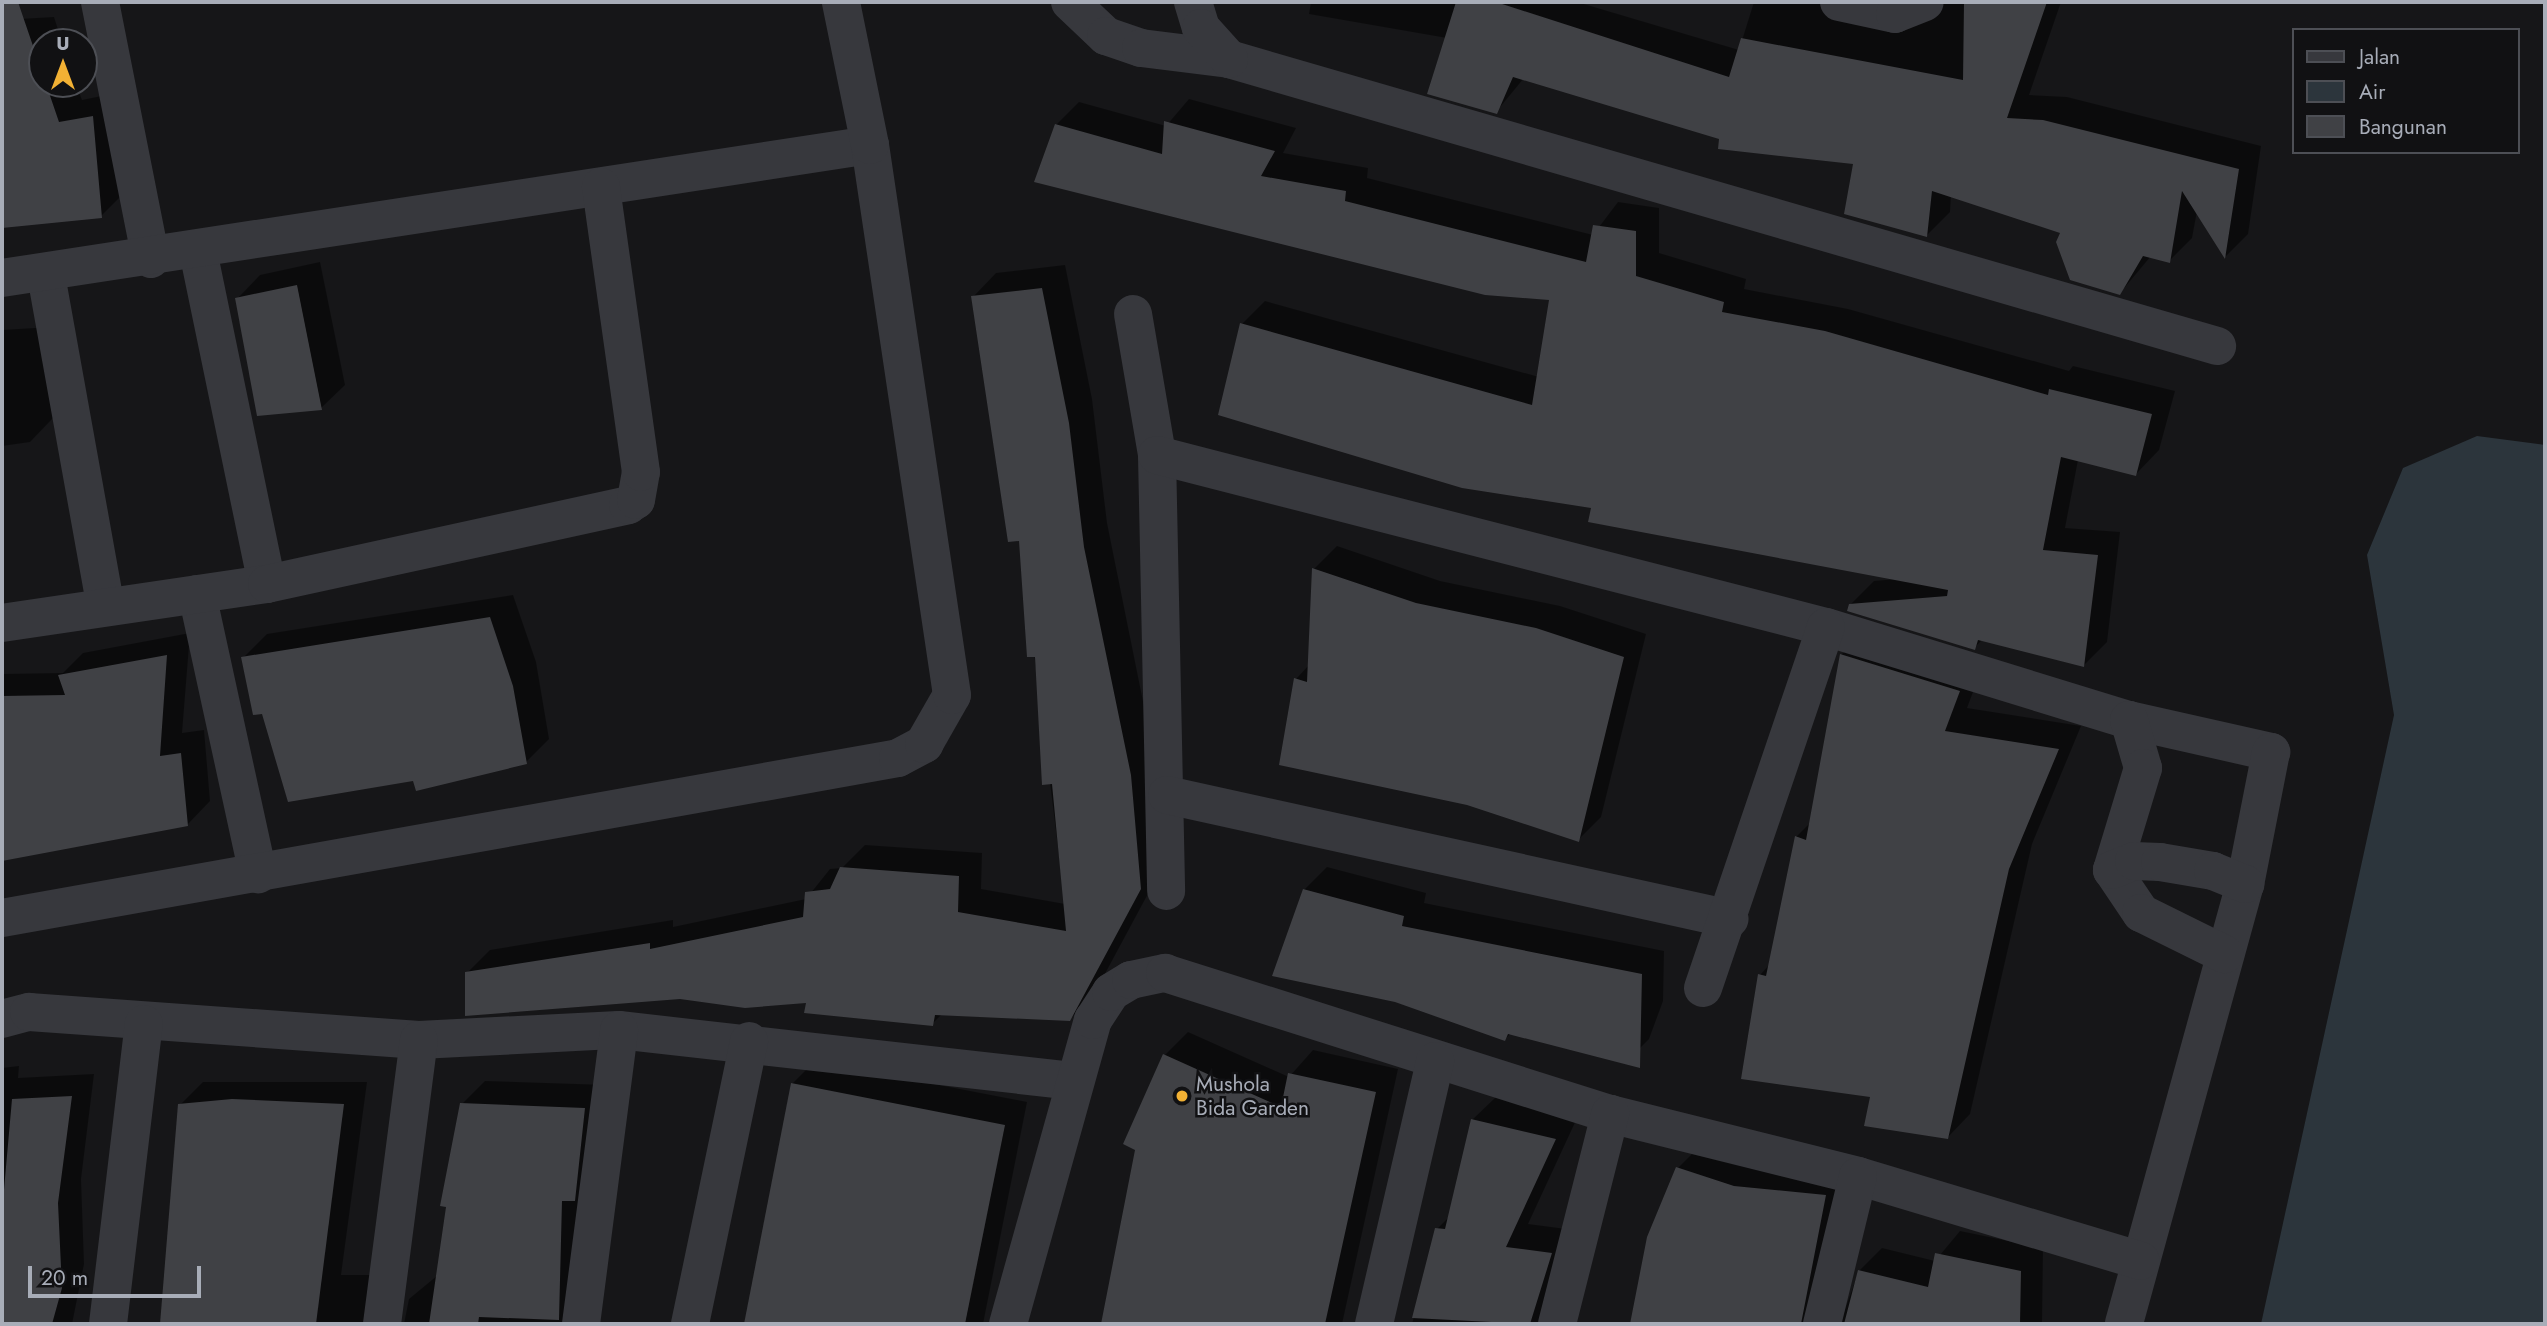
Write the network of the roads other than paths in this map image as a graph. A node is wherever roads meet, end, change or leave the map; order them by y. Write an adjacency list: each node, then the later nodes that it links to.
1 (100, 2): 11 (street)
2 (841, 2): 8 (street)
3 (1070, 2): 7 (street)
4 (1193, 2): 7 (street)
5 (1839, 2): 6 (street)
6 (1925, 2)
7 (1229, 59): 15 (street)
8 (870, 145): 9 (street); 25 (street)
9 (601, 187): 10 (street); 17 (street)
10 (198, 251): 11 (street); 17 (street)
11 (151, 259): 12 (street)
12 (46, 275): 13 (street); 19 (street)
13 (2, 278)
14 (1133, 314): 16 (street)
15 (2217, 346)
16 (1157, 455): 21 (street); 23 (street)
17 (267, 584): 18 (street)
18 (197, 594): 19 (street); 25 (street)
19 (106, 607): 20 (street)
20 (2, 623)
21 (1826, 626): 22 (street); 29 (street)
22 (2129, 720): 24 (street); 26 (street)
23 (1167, 795): 27 (street); 29 (street)
24 (2112, 870): 26 (street); 30 (street)
25 (258, 874): 28 (street)
26 (2245, 884): 30 (street)
27 (1166, 891)
28 (2, 918)
29 (1730, 919): 31 (street)
30 (2224, 954): 41 (street)
31 (1703, 988)
32 (2, 1019): 33 (street)
33 (144, 1024): 35 (street); 42 (street)
34 (619, 1030): 35 (street); 36 (street); 44 (street)
35 (419, 1040): 43 (street)
36 (749, 1041): 38 (street); 45 (street)
37 (1435, 1061): 38 (street); 39 (street); 47 (street)
38 (1072, 1081): 46 (street)
39 (1610, 1114): 40 (street); 48 (street)
40 (1858, 1176): 41 (street); 49 (street)
41 (2141, 1261): 50 (street)
42 (108, 1324)
43 (382, 1324)
44 (581, 1324)
45 (690, 1324)
46 (1008, 1324)
47 (1374, 1324)
48 (1557, 1324)
49 (1822, 1324)
50 (2124, 1324)

